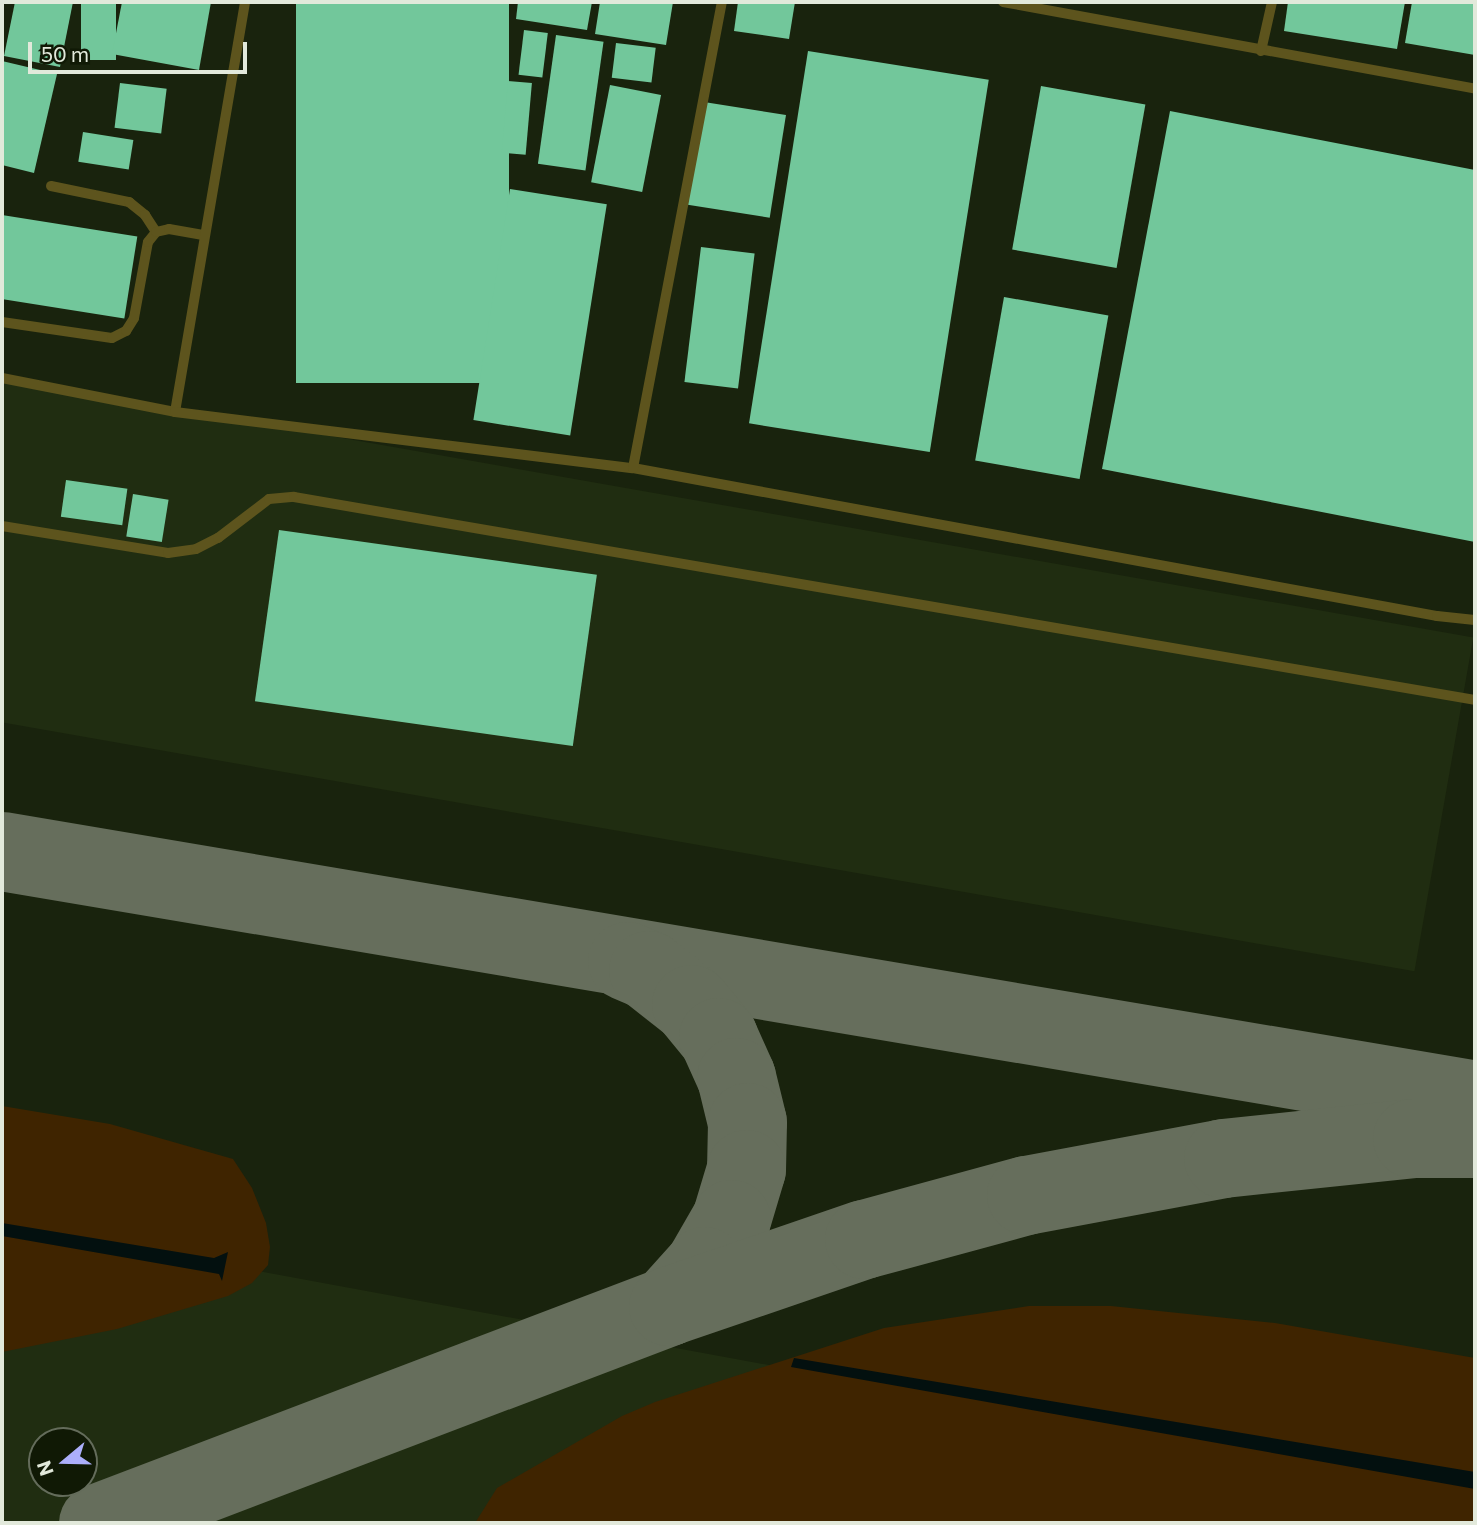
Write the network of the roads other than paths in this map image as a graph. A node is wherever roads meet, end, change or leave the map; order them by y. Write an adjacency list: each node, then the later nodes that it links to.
1 (245, 2): 9 (lane)
2 (722, 2): 13 (lane)
3 (1003, 2): 5 (lane)
4 (1272, 2): 5 (lane)
5 (1261, 51): 6 (lane)
6 (1475, 89)
7 (51, 186): 8 (lane)
8 (156, 232): 9 (lane); 10 (lane)
9 (204, 235): 12 (lane)
10 (2, 322)
11 (2, 379): 12 (lane)
12 (175, 412): 13 (lane)
13 (633, 468): 15 (lane)
14 (2, 526): 16 (lane)
15 (1475, 620)
16 (1475, 700)

